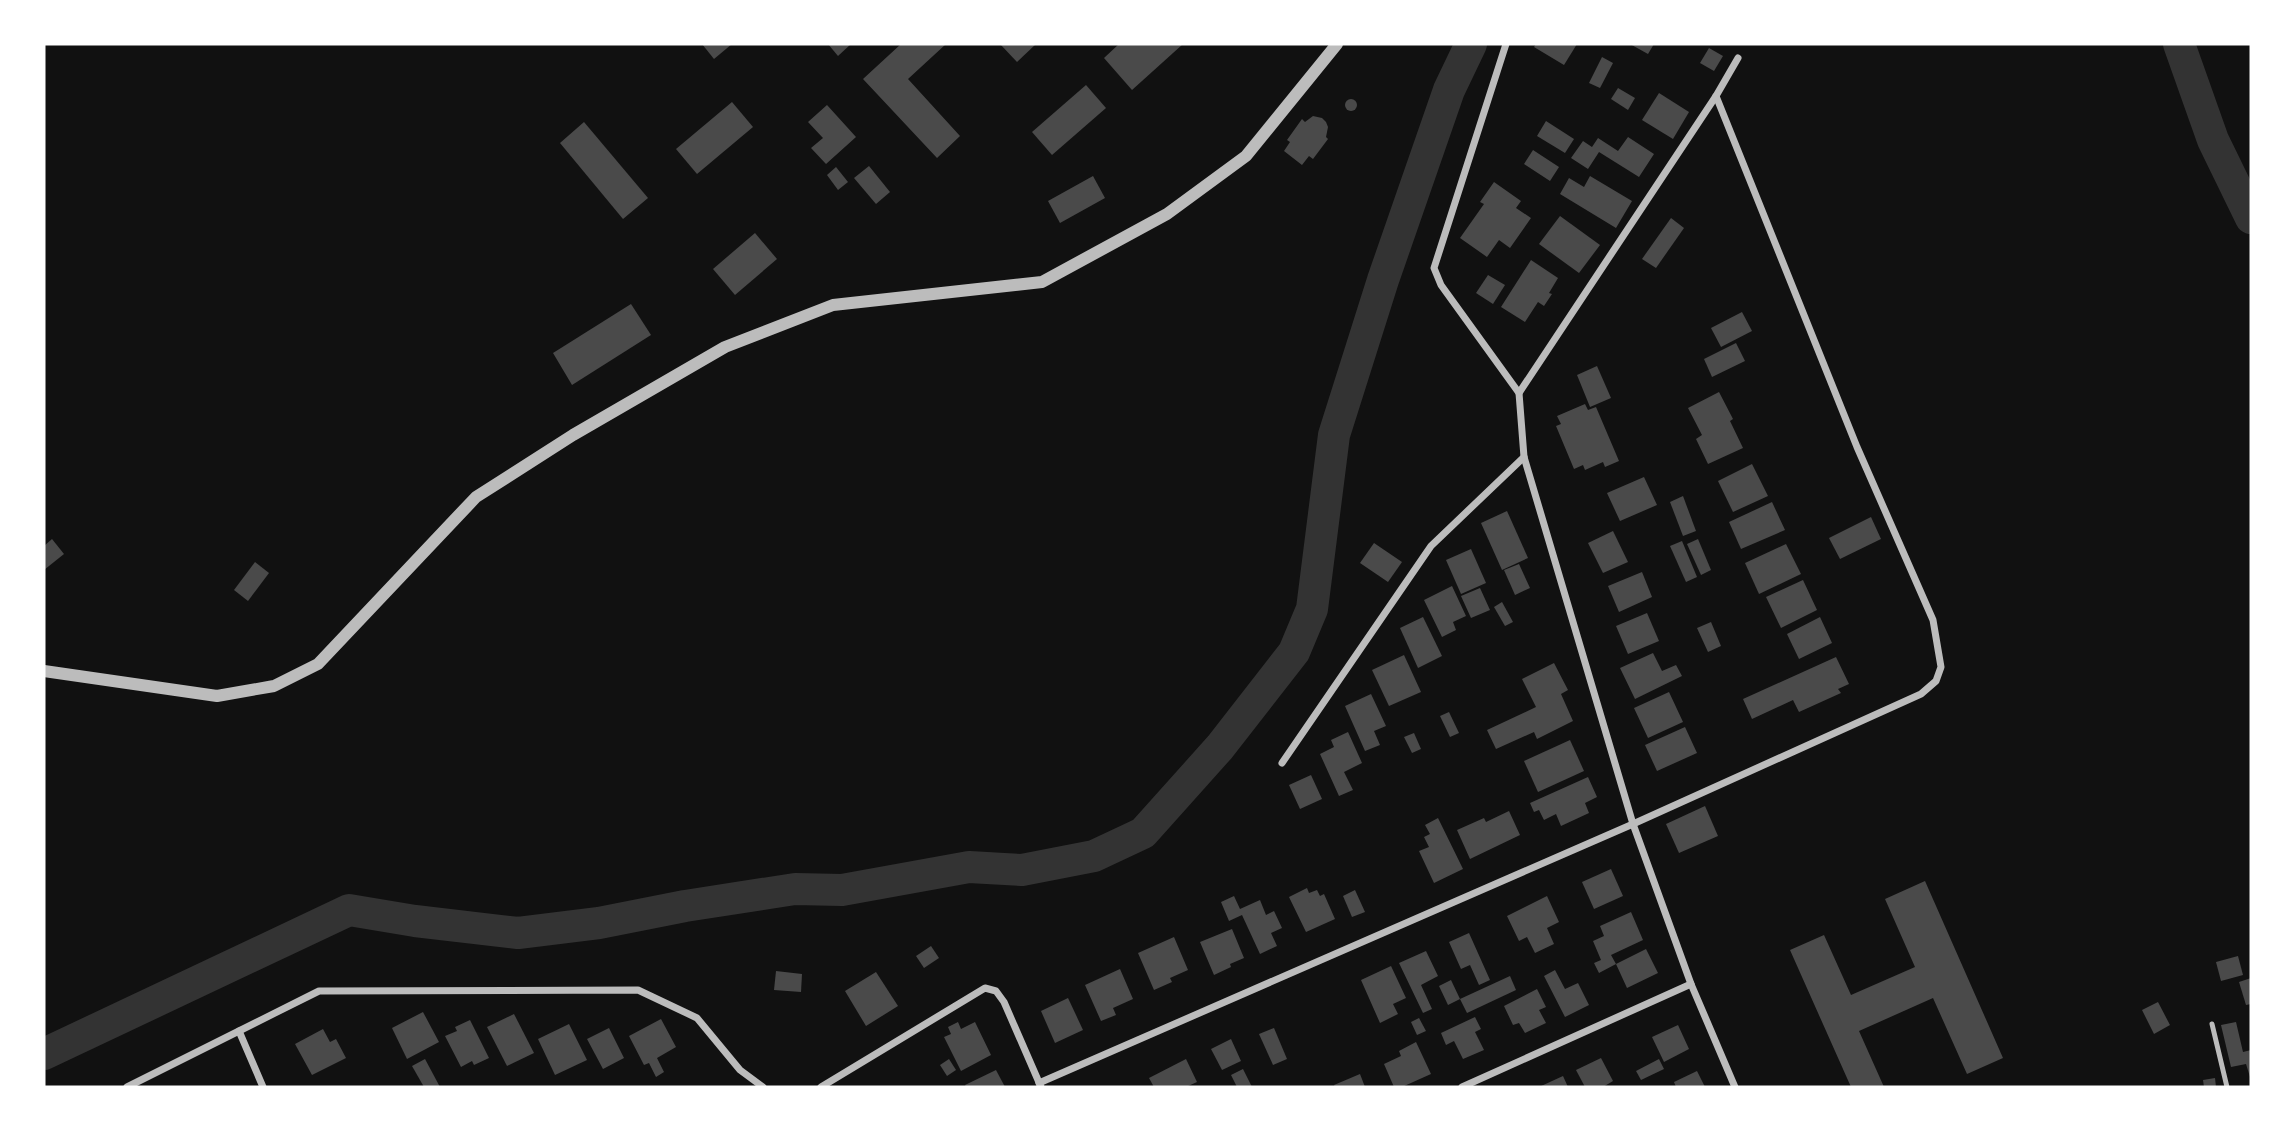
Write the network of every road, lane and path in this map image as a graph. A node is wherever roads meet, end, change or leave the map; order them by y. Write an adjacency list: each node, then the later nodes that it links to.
1 (1337, 44): 7 (street)
2 (1506, 44): 5 (street)
3 (1738, 58): 4 (street)
4 (1716, 96): 5 (street); 9 (street)
5 (1519, 393): 6 (street)
6 (1524, 457): 8 (street); 9 (street)
7 (44, 671)
8 (1282, 764)
9 (1633, 824): 10 (street); 13 (street)
10 (1690, 984): 18 (street); 19 (street)
11 (2212, 1024): 20 (lane)
12 (239, 1031): 14 (street); 15 (street); 16 (street)
13 (1040, 1085): 17 (street)
14 (127, 1087)
15 (263, 1087)
16 (763, 1087)
17 (821, 1087)
18 (1462, 1087)
19 (1735, 1087)
20 (2227, 1087)

